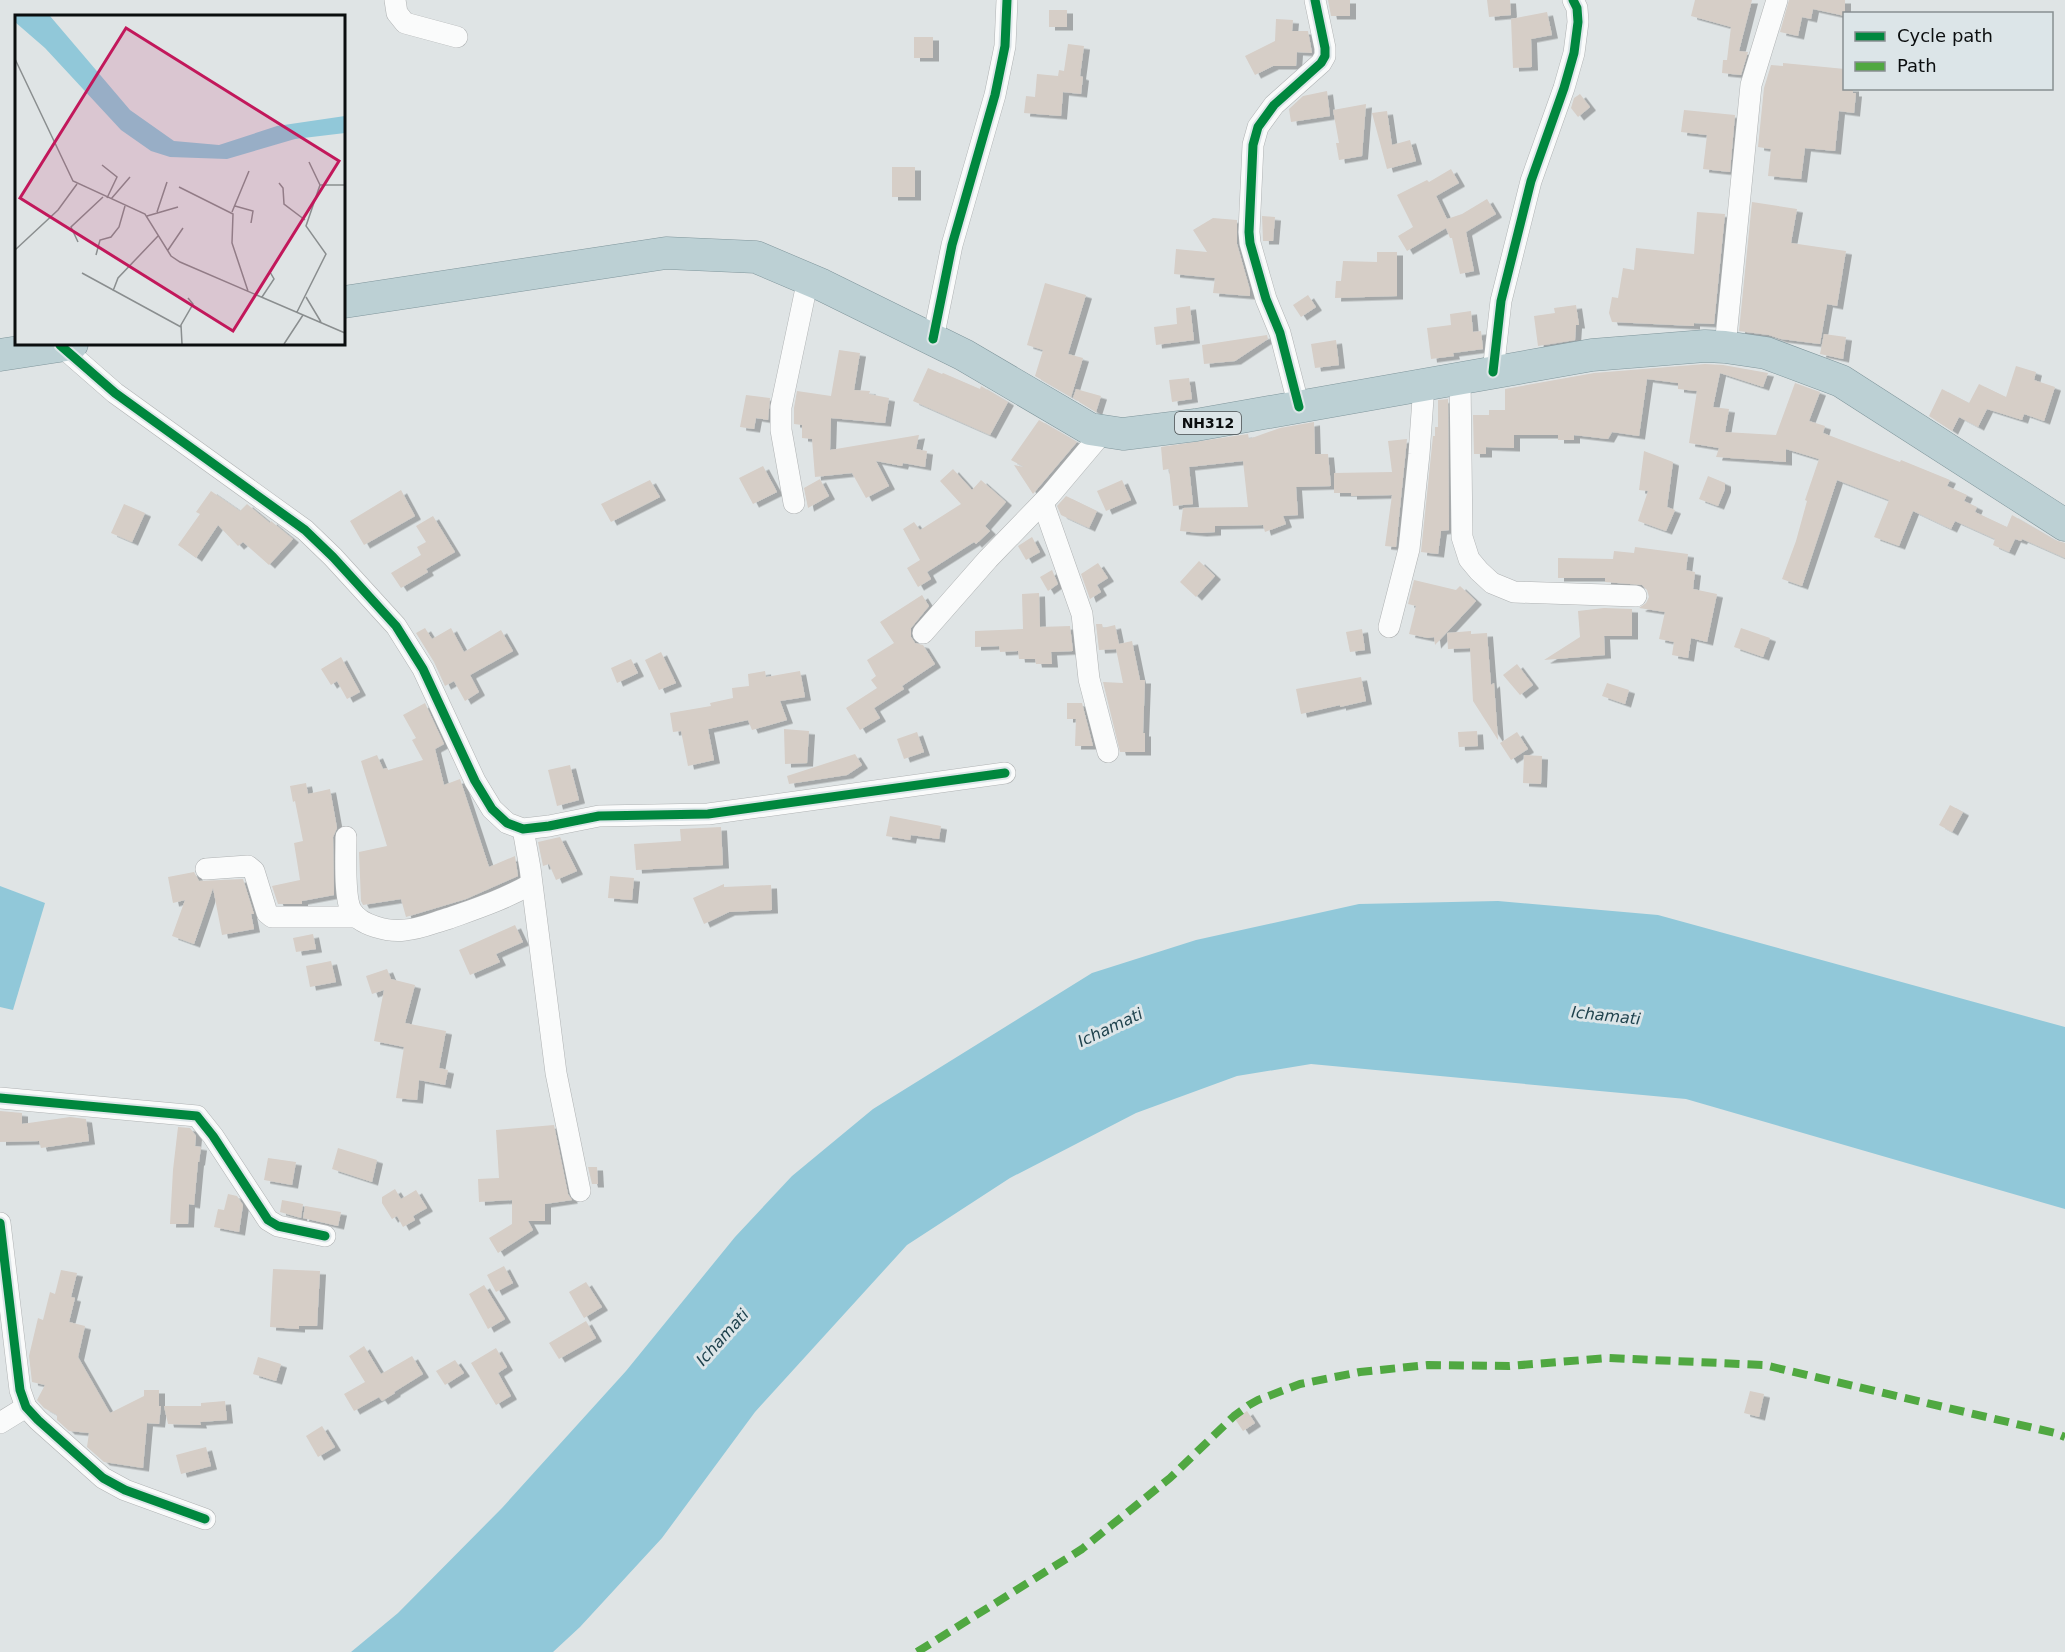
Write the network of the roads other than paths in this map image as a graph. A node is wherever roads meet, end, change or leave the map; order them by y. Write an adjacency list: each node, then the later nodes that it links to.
1 (395, 0): 6 (street)
2 (1007, 0): 9 (street)
3 (1315, 0): 17 (street)
4 (1573, 0): 14 (street)
5 (1777, 0): 12 (street)
6 (457, 37)
7 (808, 279): 8 (highway, NH312); 9 (highway, NH312); 19 (street)
8 (345, 302)
9 (933, 339): 18 (highway, NH312)
10 (60, 345): 13 (highway)
11 (67, 345): 27 (street)
12 (1725, 347): 14 (highway, NH312); 21 (highway, NH312)
13 (0, 355)
14 (1493, 372): 15 (highway, NH312)
15 (1460, 378): 16 (highway, NH312); 22 (street)
16 (1424, 385): 17 (highway, NH312); 23 (street)
17 (1299, 407): 18 (highway, NH312)
18 (1104, 431): 20 (street)
19 (794, 502)
20 (1043, 503): 24 (street); 25 (street)
21 (2065, 525)
22 (1636, 596)
23 (1389, 627)
24 (923, 633)
25 (1108, 752)
26 (1005, 773): 27 (street)
27 (523, 829): 30 (street)
28 (346, 837): 31 (street)
29 (206, 869): 31 (street)
30 (531, 884): 31 (street); 33 (street)
31 (356, 916)
32 (0, 1098): 35 (street)
33 (580, 1191)
34 (0, 1223): 36 (street)
35 (325, 1236)
36 (26, 1407): 37 (street); 38 (street)
37 (0, 1423)
38 (206, 1519)

